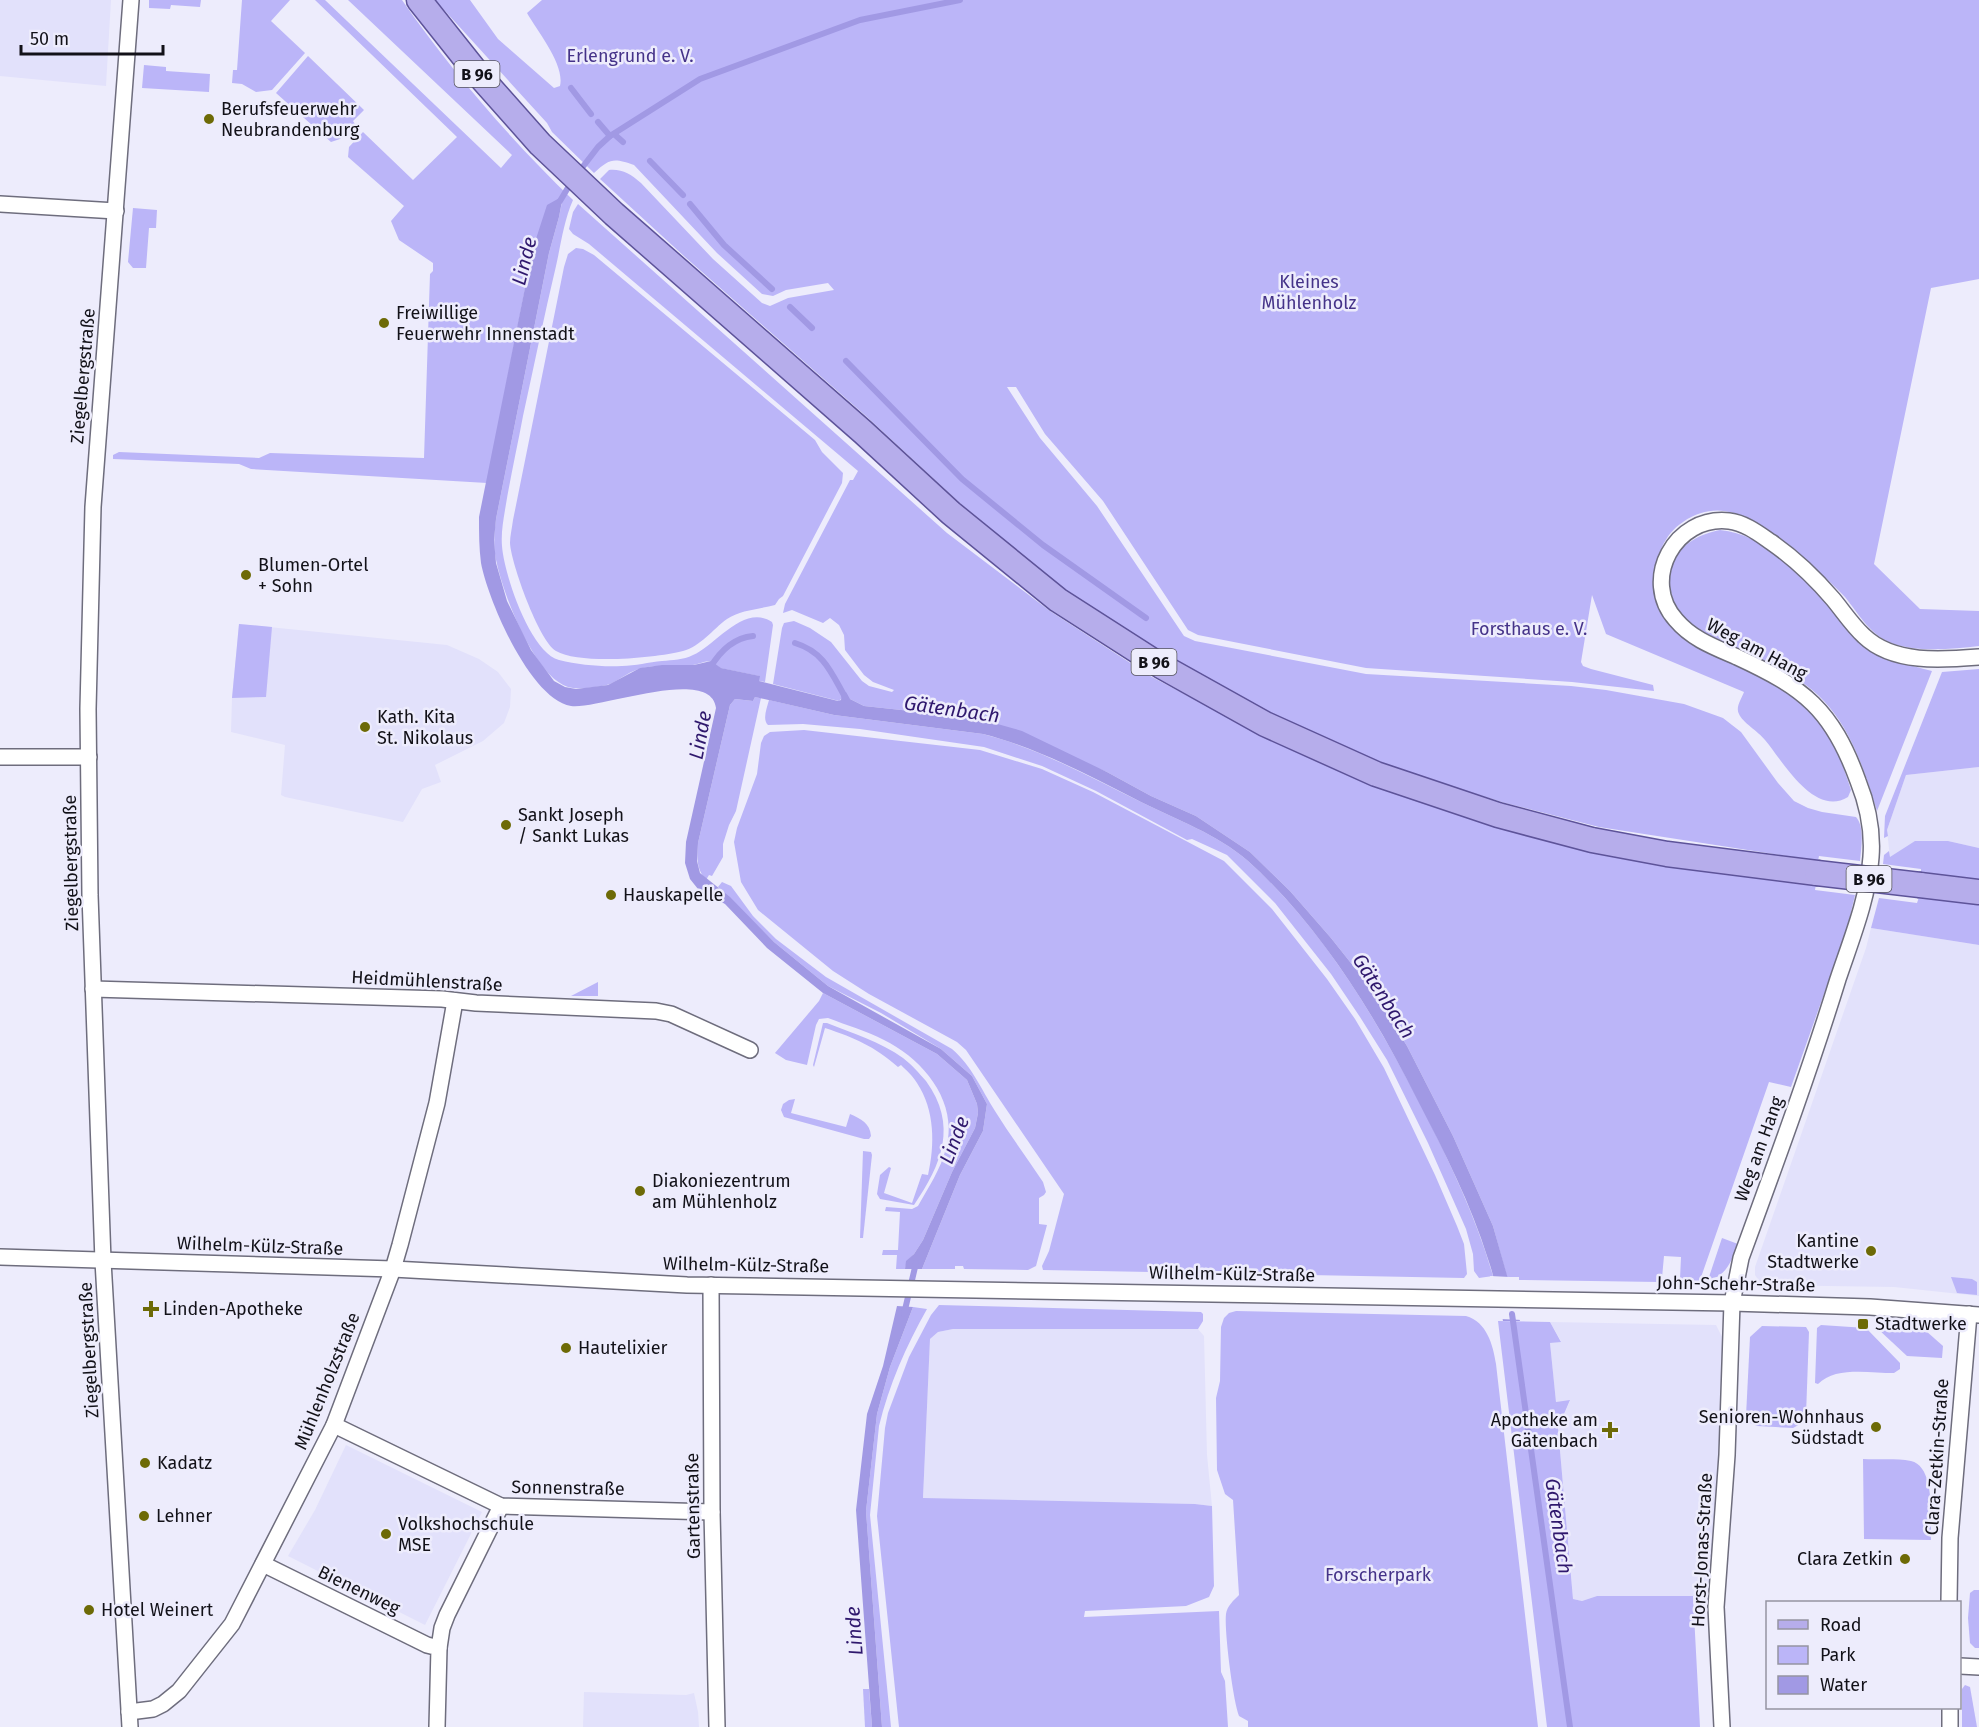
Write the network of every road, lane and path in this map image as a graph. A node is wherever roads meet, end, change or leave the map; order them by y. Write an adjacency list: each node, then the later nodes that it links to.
1 (132, 0): 4 (street, Ziegelbergstraße)
2 (419, 0): 8 (main road, B 96, bridge)
3 (0, 204): 4 (street)
4 (116, 211): 7 (street, Ziegelbergstraße)
5 (1979, 657): 17 (street, Weg am Hang)
6 (0, 757): 7 (street)
7 (89, 757): 9 (street, Ziegelbergstraße)
8 (1979, 892)
9 (93, 989): 10 (street, Heidmühlenstraße); 13 (street, Ziegelbergstraße)
10 (455, 1001): 11 (street, Heidmühlenstraße); 14 (street, Mühlenholzstraße)
11 (750, 1050)
12 (0, 1257): 13 (street, Wilhelm-Külz-Straße)
13 (103, 1261): 14 (street, Wilhelm-Külz-Straße); 28 (street, Ziegelbergstraße)
14 (393, 1269): 15 (street, Wilhelm-Külz-Straße); 19 (street, Mühlenholzstraße)
15 (711, 1285): 16 (street, Wilhelm-Külz-Straße); 21 (street, Gartenstraße)
16 (1491, 1298): 17 (street, John-Schehr-Straße)
17 (1732, 1303): 18 (street, John-Schehr-Straße); 31 (street, Horst-Jonas-Straße)
18 (1974, 1315): 23 (street, Clara-Zetkin-Straße)
19 (334, 1425): 20 (street, Sonnenstraße); 22 (street, Mühlenholzstraße)
20 (501, 1506): 21 (street, Sonnenstraße); 24 (street)
21 (712, 1512): 30 (street, Gartenstraße)
22 (263, 1564): 24 (street, Bienenweg); 28 (street, Mühlenholzstraße)
23 (1949, 1601)
24 (439, 1648): 29 (street)
25 (1961, 1666): 26 (street)
26 (1979, 1667)
27 (1950, 1709): 32 (street)
28 (129, 1720)
29 (436, 1727)
30 (717, 1727)
31 (1722, 1727)
32 (1950, 1727)

